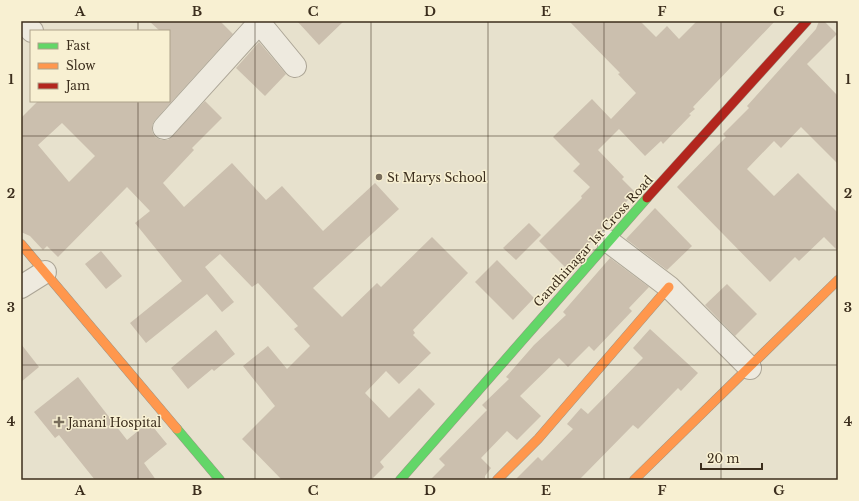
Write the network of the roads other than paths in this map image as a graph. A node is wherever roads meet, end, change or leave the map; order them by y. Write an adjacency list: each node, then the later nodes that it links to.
1 (807, 21): 5 (street, Gandhinagar 1st Cross Road)
2 (258, 22): 3 (street); 4 (street)
3 (295, 66)
4 (164, 128)
5 (608, 241): 9 (street); 13 (street, Gandhinagar 1st Cross Road)
6 (21, 244): 7 (street)
7 (45, 272): 10 (street); 12 (street)
8 (838, 280): 11 (street)
9 (669, 286): 11 (street); 14 (street)
10 (21, 287)
11 (750, 368): 15 (street)
12 (220, 480)
13 (400, 480)
14 (497, 480)
15 (634, 480)

